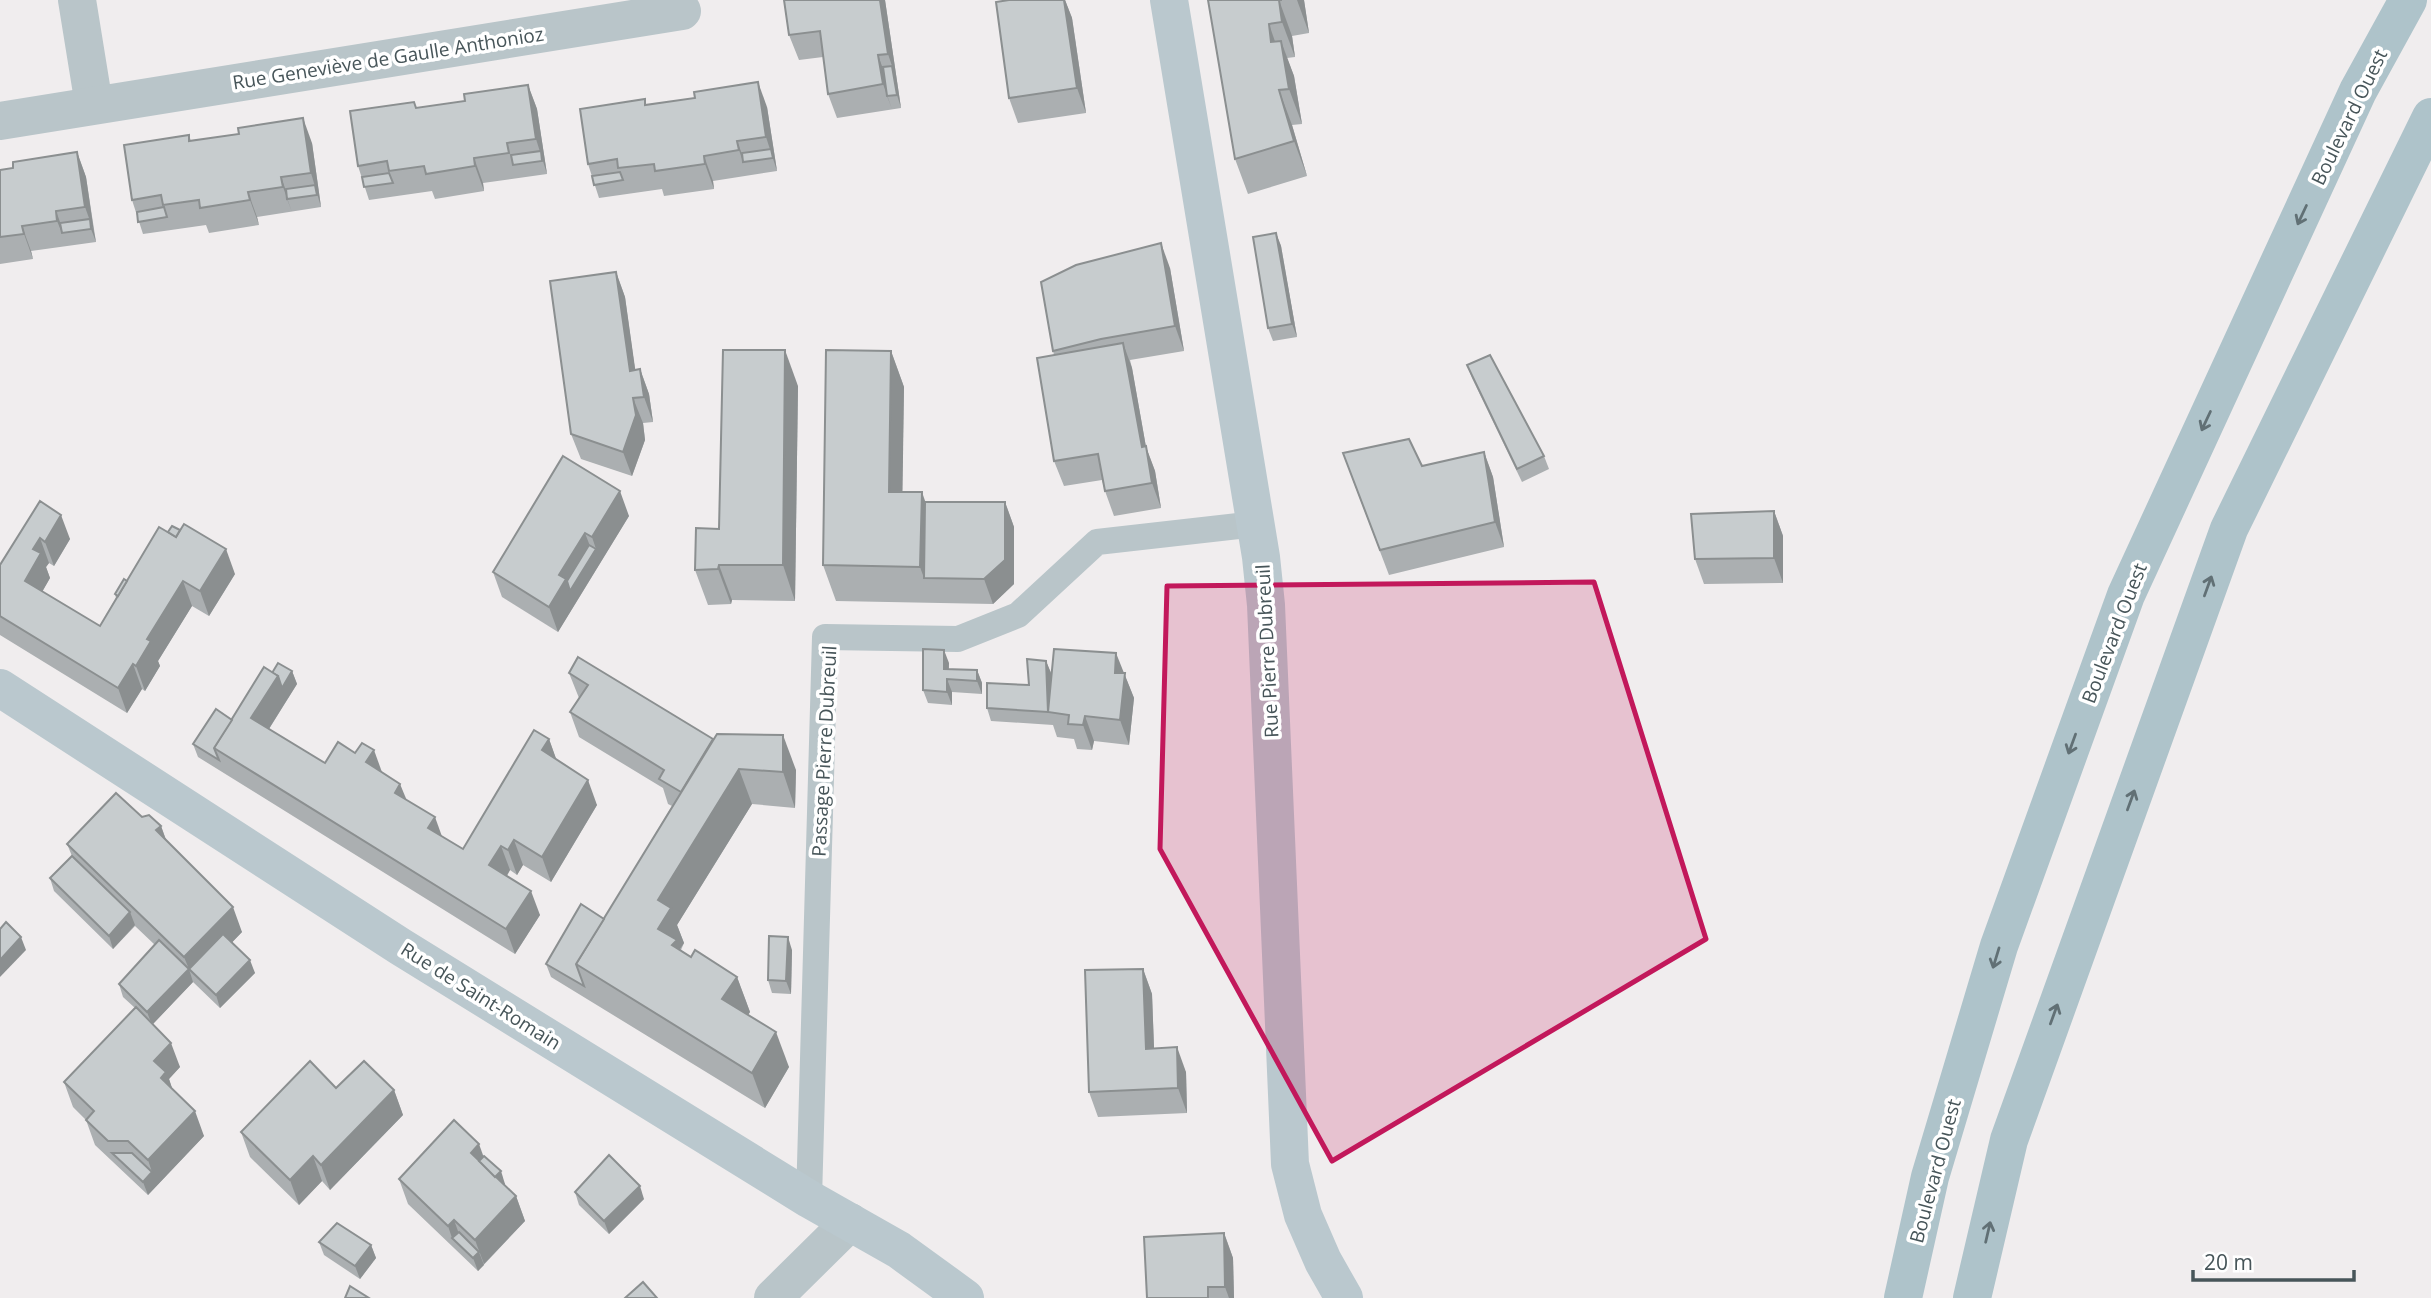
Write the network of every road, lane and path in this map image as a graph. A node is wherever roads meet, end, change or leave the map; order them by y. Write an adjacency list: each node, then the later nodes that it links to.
1 (78, 0): 5 (street)
2 (1169, 0): 8 (street, Rue Pierre Dubreuil)
3 (2408, 0): 15 (main road, Boulevard Ouest, one-way to 15)
4 (682, 10): 5 (street, Rue Geneviève de Gaulle Anthonioz)
5 (94, 105): 7 (street, Rue Geneviève de Gaulle Anthonioz)
6 (2431, 117): 16 (main road, one-way to 6)
7 (0, 121)
8 (1256, 524): 10 (lane, Passage Pierre Dubreuil); 14 (street, Rue Pierre Dubreuil)
9 (0, 688): 10 (street, Rue de Saint-Romain)
10 (808, 1199): 11 (street, Rue de Saint-Romain)
11 (850, 1222): 12 (street); 13 (street, Rue de Saint-Romain)
12 (773, 1298)
13 (965, 1298)
14 (1344, 1298)
15 (1903, 1298)
16 (1972, 1298)

